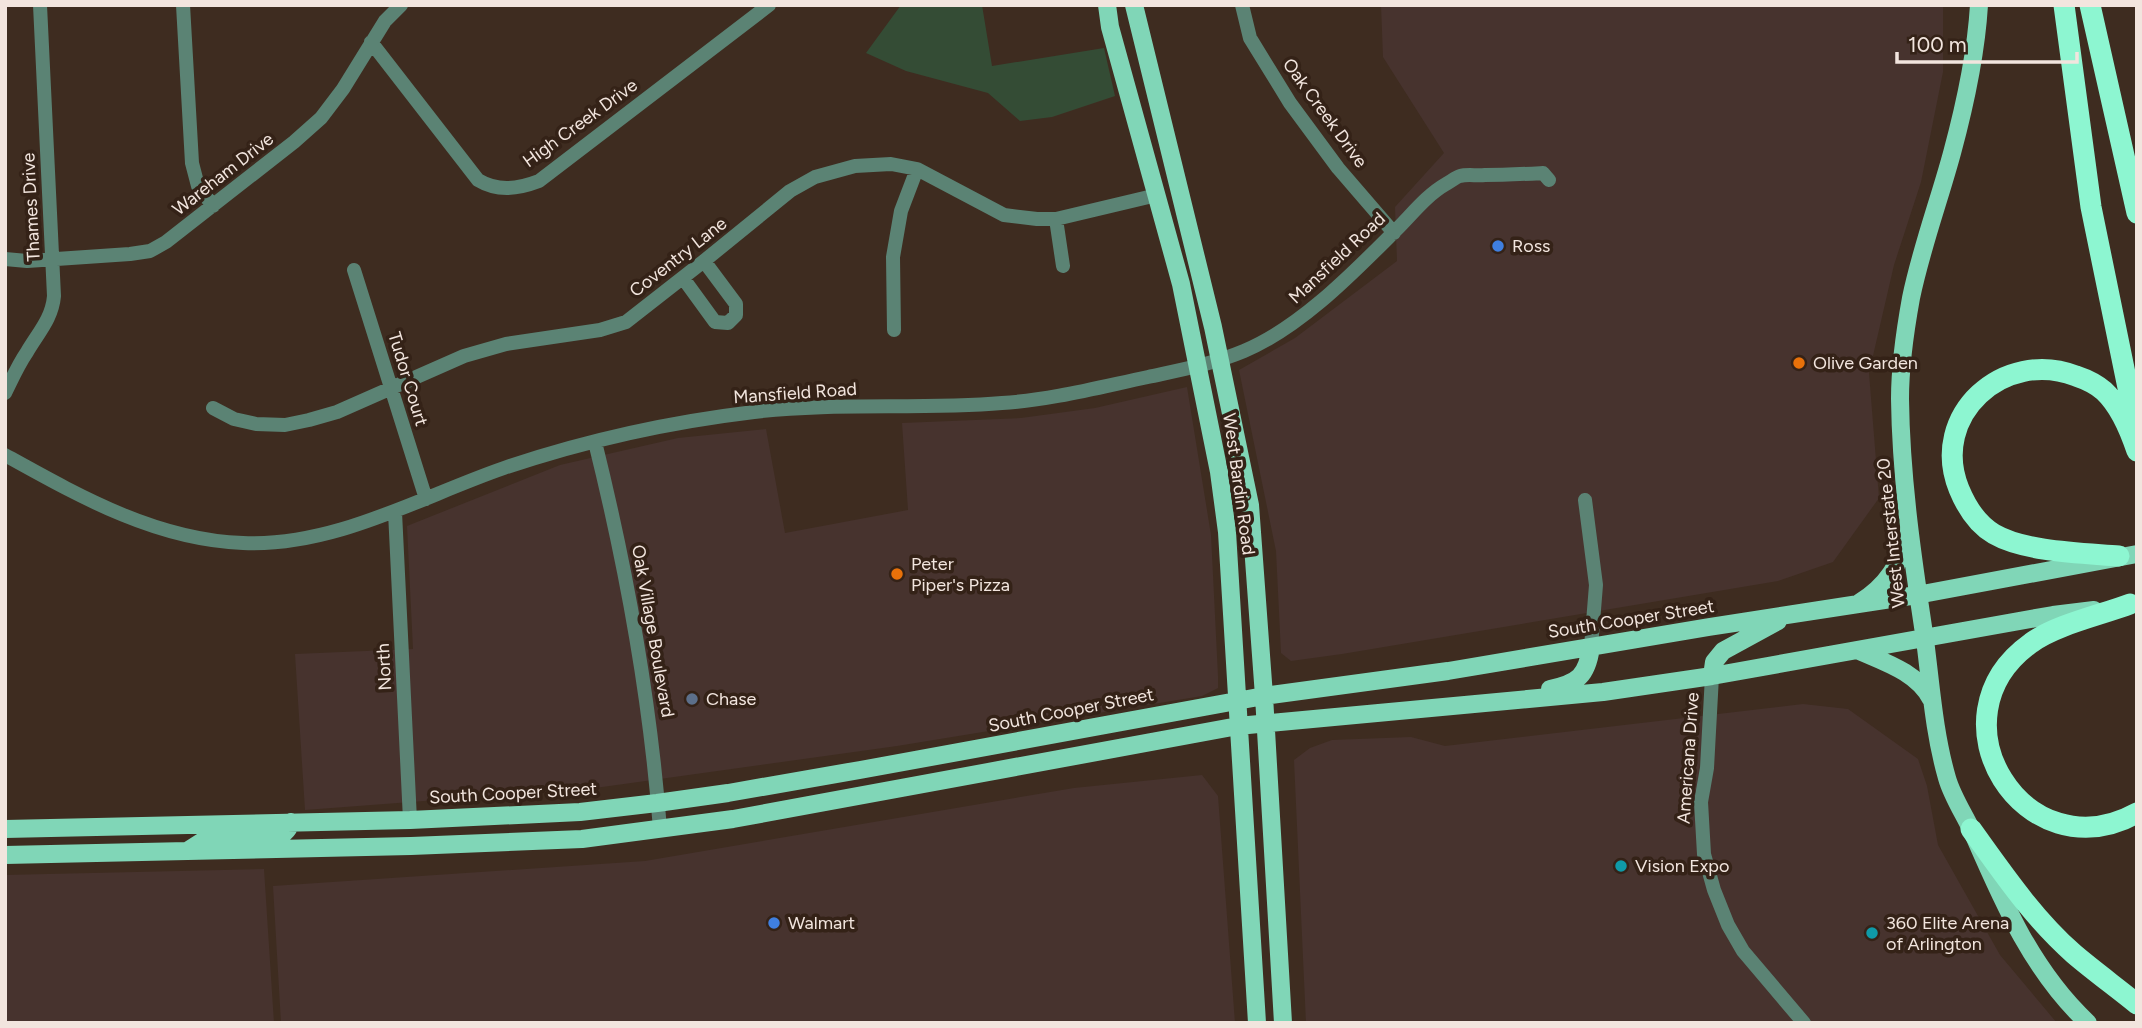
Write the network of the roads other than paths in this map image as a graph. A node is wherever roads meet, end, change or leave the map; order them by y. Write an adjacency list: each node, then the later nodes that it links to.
1 (40, 5): 20 (street, Thames Drive)
2 (183, 5): 15 (street)
3 (401, 5): 11 (street, Wareham Drive)
4 (769, 5): 11 (street, High Creek Drive)
5 (1107, 5): 14 (main road, West Bardin Road)
6 (1133, 5): 26 (main road, West Bardin Road)
7 (1242, 5): 18 (street, Oak Creek Drive)
8 (1979, 5): 38 (main road, West Interstate 20)
9 (2064, 5): 31 (highway)
10 (2090, 5): 16 (highway)
11 (371, 42): 15 (street, Wareham Drive)
12 (917, 169): 17 (street, Coventry Lane); 21 (street, Coventry Lane); 25 (street)
13 (1549, 180): 18 (street, Mansfield Road)
14 (1157, 195): 17 (street, Coventry Lane); 27 (main road, West Bardin Road)
15 (213, 206): 20 (street, Wareham Drive)
16 (2137, 213)
17 (1056, 219): 22 (street)
18 (1394, 233): 26 (street, Mansfield Road)
19 (5, 259): 20 (street, Wareham Drive)
20 (54, 259): 29 (street, Thames Drive)
21 (705, 261): 24 (street, Coventry Lane); 24 (street)
22 (1063, 266)
23 (354, 270): 28 (street, Tudor Court)
24 (683, 278): 28 (street, Coventry Lane)
25 (894, 330)
26 (1219, 360): 27 (street, Mansfield Road); 48 (main road, West Bardin Road)
27 (1199, 366): 32 (street, Mansfield Road); 49 (main road, West Bardin Road)
28 (391, 389): 30 (street, Coventry Lane); 35 (street, Tudor Court)
29 (5, 393)
30 (213, 408)
31 (2137, 429)
32 (595, 442): 35 (street, Mansfield Road); 54 (street, Oak Village Boulevard)
33 (2137, 451): 39 (highway)
34 (5, 455): 37 (street, Mansfield Road)
35 (426, 499): 37 (street, Mansfield Road)
36 (1586, 500): 45 (street)
37 (395, 512): 56 (street, North)
38 (1909, 520): 40 (main road, West Interstate 20); 42 (main road)
39 (2128, 555): 40 (main road, South Cooper Street)
40 (1917, 595): 42 (main road, South Cooper Street); 44 (main road, West Interstate 20)
41 (2134, 604): 44 (main road); 55 (highway)
42 (1857, 605): 43 (main road, South Cooper Street)
43 (1787, 616): 45 (main road, South Cooper Street); 47 (main road)
44 (1924, 638): 46 (main road); 51 (main road, West Interstate 20)
45 (1591, 647): 48 (main road, South Cooper Street); 50 (main road)
46 (1857, 650): 47 (main road); 51 (main road)
47 (1712, 676): 50 (main road); 69 (street, Americana Drive)
48 (1265, 696): 49 (main road, South Cooper Street); 52 (main road, West Bardin Road)
49 (1236, 701): 53 (main road, West Bardin Road); 54 (main road, South Cooper Street)
50 (1492, 702): 52 (main road)
51 (1933, 703): 61 (main road, West Interstate 20)
52 (1266, 723): 53 (main road); 68 (main road, West Bardin Road)
53 (1238, 726): 60 (main road); 67 (main road, West Bardin Road)
54 (658, 803): 56 (main road, South Cooper Street); 60 (street, Oak Village Boulevard)
55 (2137, 813)
56 (407, 820): 57 (main road, South Cooper Street); 62 (main road)
57 (291, 822): 58 (main road, South Cooper Street); 63 (main road)
58 (69, 827): 59 (main road, South Cooper Street); 65 (main road)
59 (5, 829)
60 (660, 829): 62 (main road)
61 (1971, 829): 66 (highway); 70 (main road, West Interstate 20)
62 (323, 848): 63 (main road)
63 (187, 851): 65 (main road)
64 (5, 855): 65 (main road)
65 (71, 855)
66 (2137, 1004)
67 (1257, 1023)
68 (1283, 1023)
69 (1804, 1023)
70 (2088, 1023)

